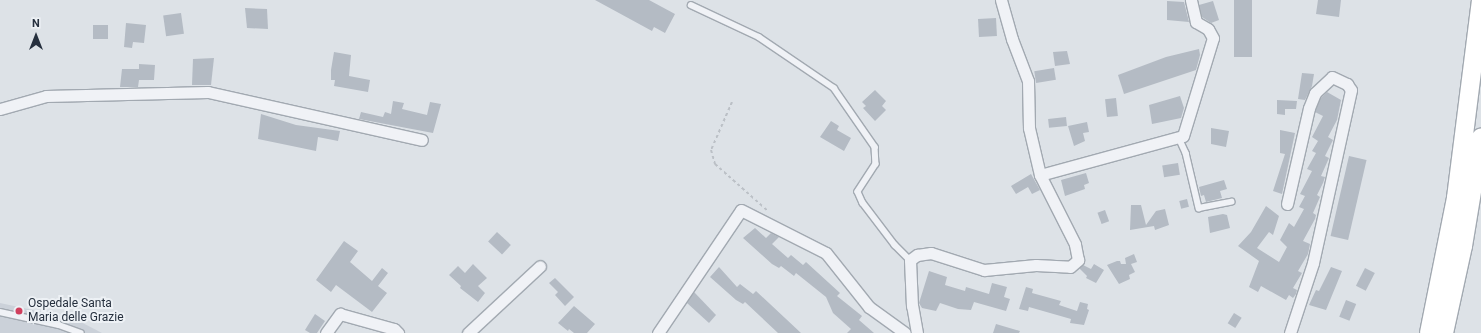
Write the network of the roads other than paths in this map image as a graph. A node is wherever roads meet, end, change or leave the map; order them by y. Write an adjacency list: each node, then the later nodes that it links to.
1 (1001, 0): 9 (street)
2 (1191, 0): 7 (street)
3 (1481, 0): 23 (highway)
4 (691, 5): 12 (lane)
5 (0, 109): 8 (street)
6 (1481, 137): 24 (highway)
7 (1179, 138): 9 (street); 10 (lane)
8 (422, 140)
9 (1040, 175): 12 (street)
10 (1231, 202)
11 (1286, 204): 22 (street)
12 (910, 260): 21 (street)
13 (540, 266): 18 (street)
14 (0, 312): 15 (lane)
15 (81, 333)
16 (326, 333): 17 (street)
17 (398, 333)
18 (468, 333)
19 (658, 333): 20 (street)
20 (905, 333)
21 (918, 333)
22 (1290, 333)
23 (1429, 333)
24 (1444, 333)

